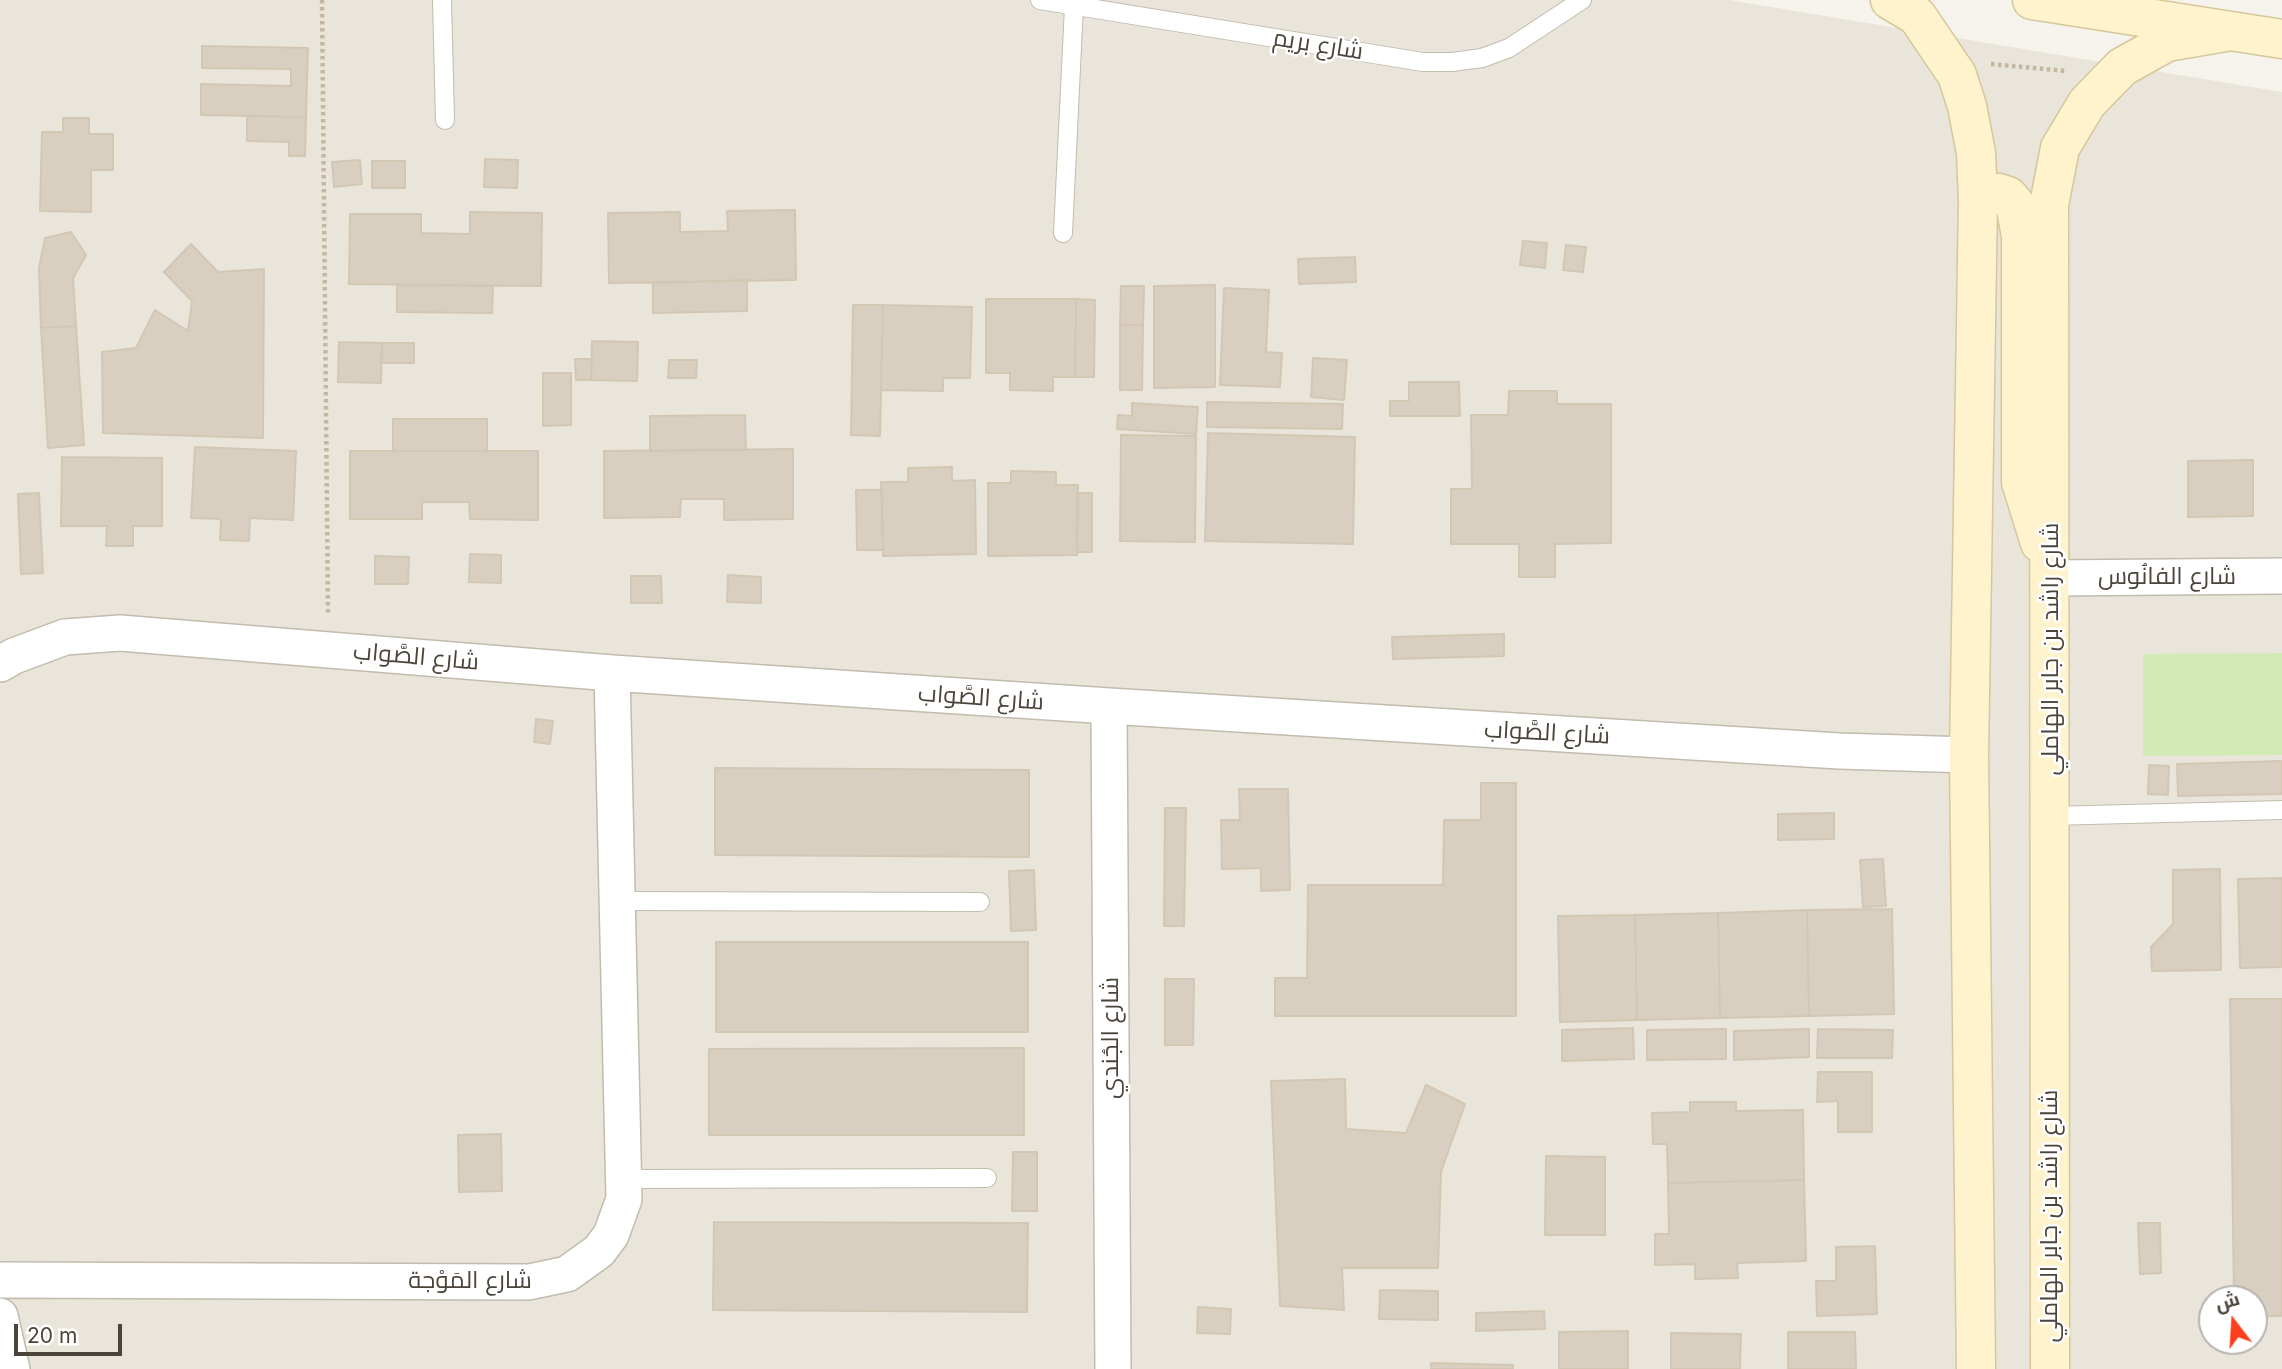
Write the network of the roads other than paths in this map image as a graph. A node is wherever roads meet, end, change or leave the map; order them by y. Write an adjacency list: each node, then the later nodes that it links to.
1 (442, 0): 9 (lane)
2 (1040, 0): 6 (lane, شارع بريم)
3 (1581, 0): 6 (lane, شارع بريم)
4 (1890, 0): 10 (street)
5 (2032, 0): 7 (street)
6 (1074, 5): 11 (lane)
7 (2231, 31): 8 (street); 13 (street, شارع راشد بن جابر الهاملي)
8 (2282, 39)
9 (445, 120)
10 (1978, 200): 13 (street); 17 (street)
11 (1063, 233)
12 (2282, 576): 13 (street, شارع الفانُوس)
13 (2051, 578): 19 (street, شارع راشد بن جابر الهاملي)
14 (0, 664): 15 (street, شارع الصَّواب)
15 (612, 673): 16 (street, شارع الصَّواب); 20 (street, شارع المَوْجة)
16 (1109, 706): 17 (street, شارع الصَّواب); 27 (street, شارع الجُندي)
17 (1969, 755): 28 (street)
18 (2282, 810): 19 (lane)
19 (2051, 816): 29 (street, شارع راشد بن جابر الهاملي)
20 (617, 901): 21 (lane); 23 (street, شارع المَوْجة)
21 (980, 902)
22 (987, 1178): 23 (lane)
23 (625, 1179): 24 (street, شارع المَوْجة)
24 (0, 1280)
25 (0, 1316): 26 (street)
26 (12, 1369)
27 (1113, 1369)
28 (1976, 1369)
29 (2050, 1369)

